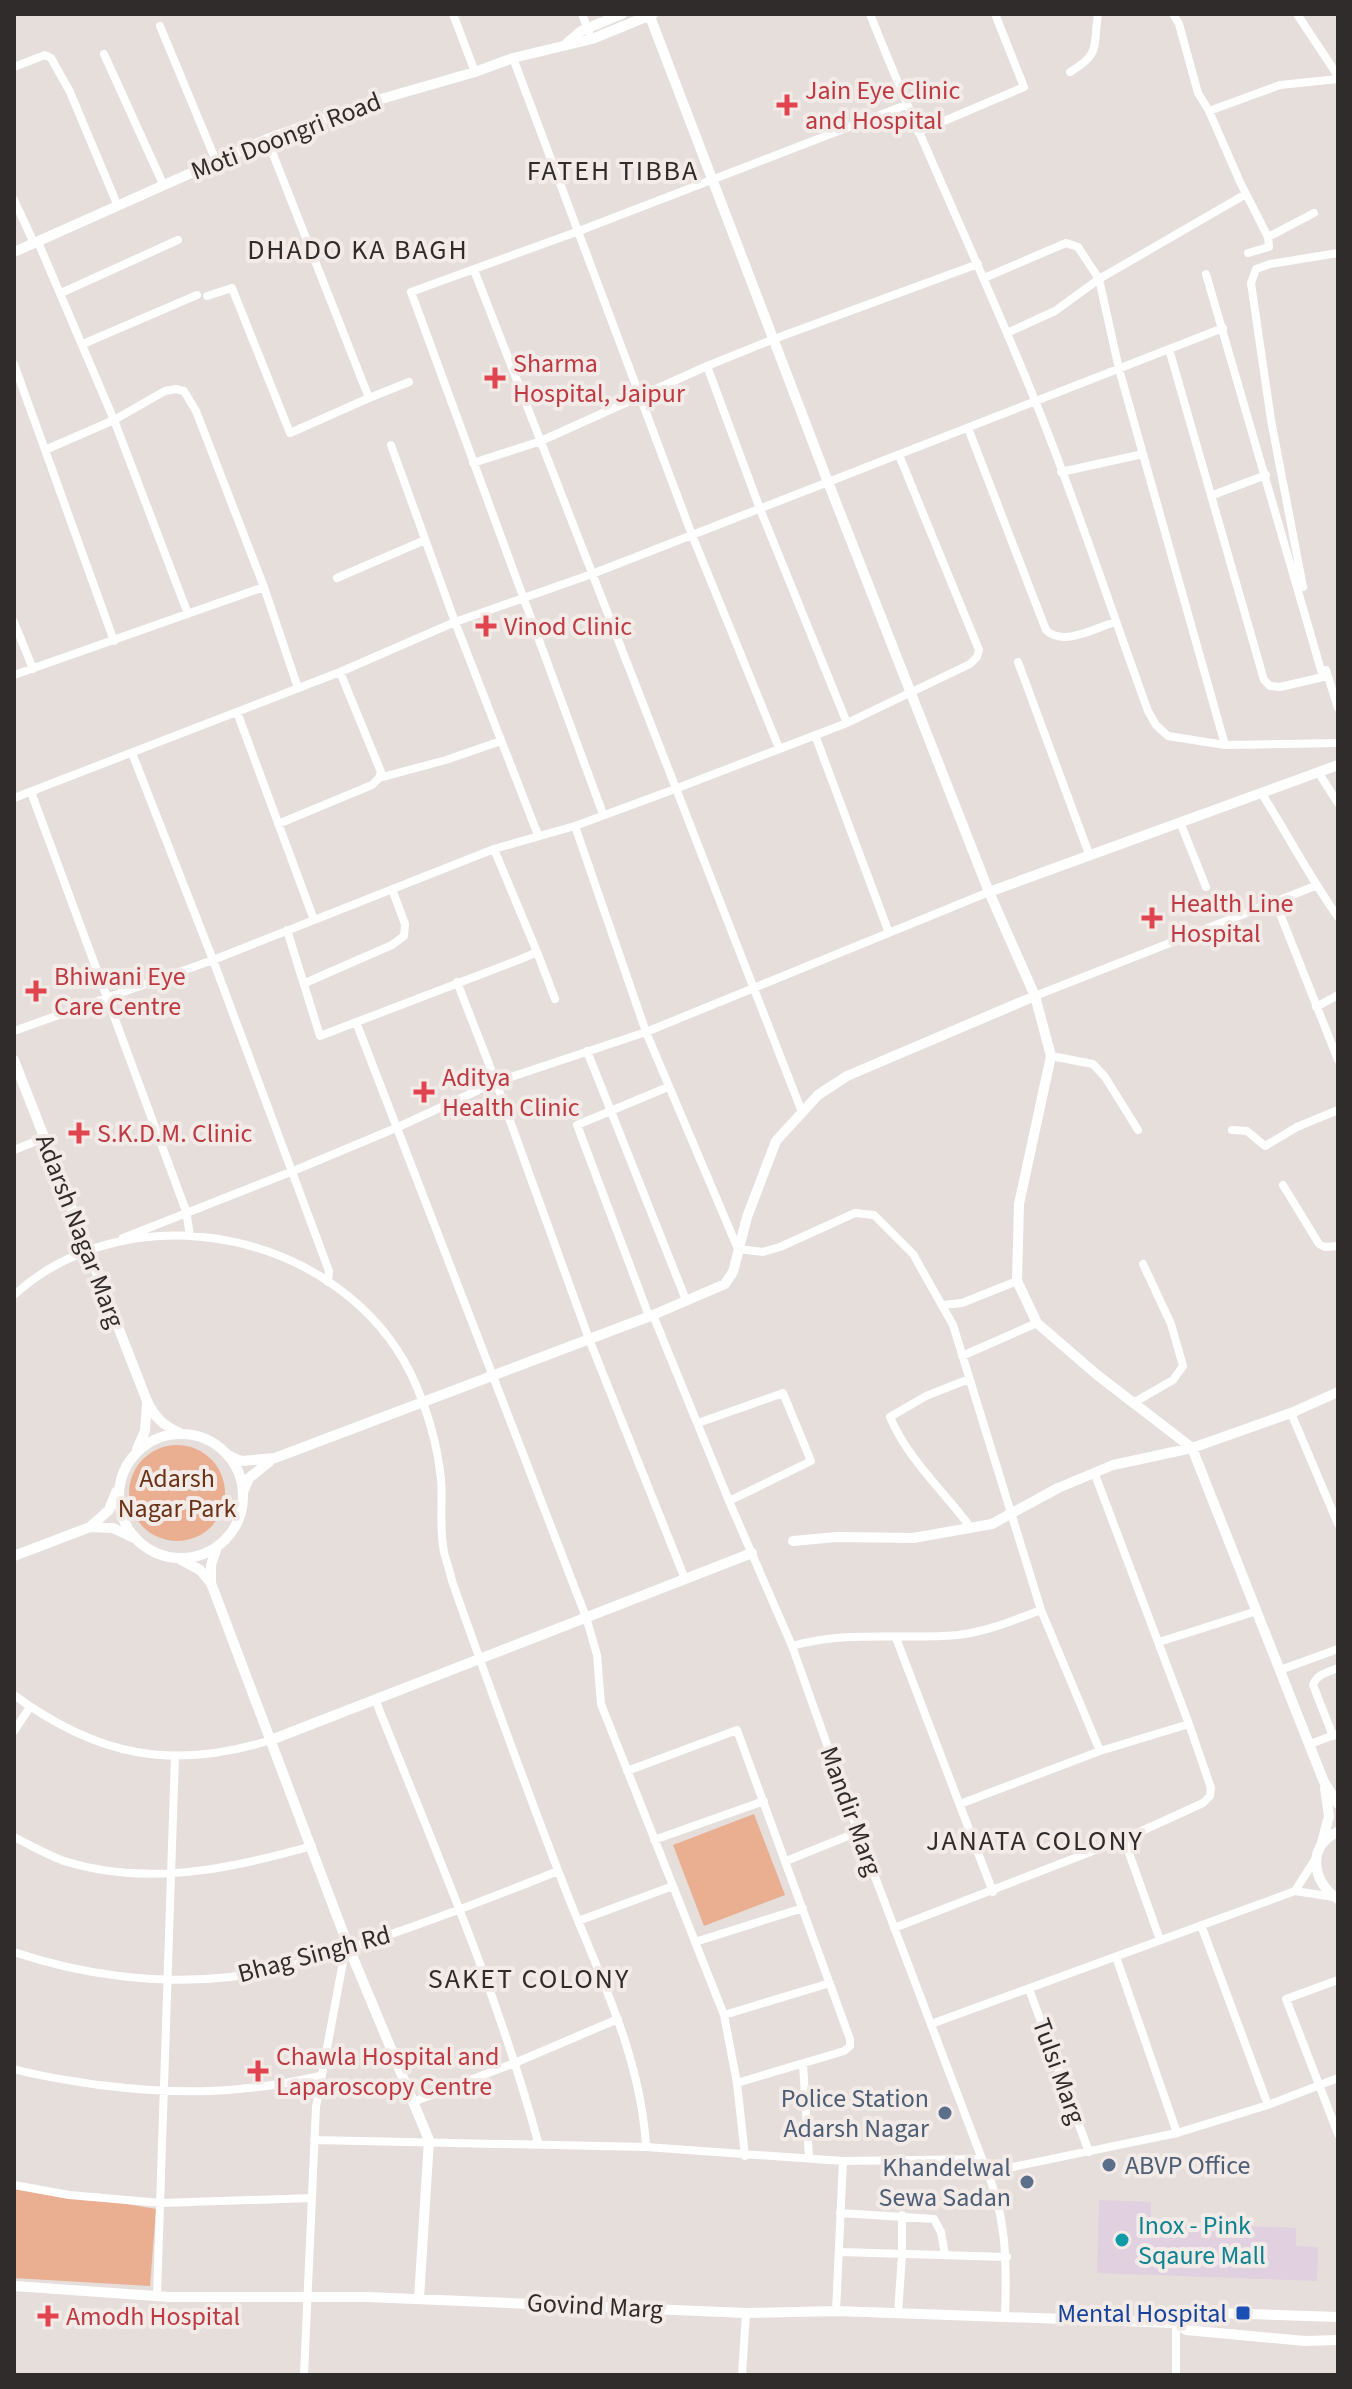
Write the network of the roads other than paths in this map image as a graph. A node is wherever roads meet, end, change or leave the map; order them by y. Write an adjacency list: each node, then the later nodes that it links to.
1 (453, 14): 15 (street)
2 (582, 14): 11 (street)
3 (622, 14): 11 (street, Moti Doongri Road)
4 (650, 14): 11 (street, Moti Doongri Road); 23 (street)
5 (870, 14): 18 (street)
6 (995, 14): 20 (street)
7 (1098, 14): 16 (street)
8 (1173, 14): 19 (street)
9 (1297, 14): 17 (street)
10 (160, 26): 22 (street)
11 (590, 34): 13 (street, Moti Doongri Road)
12 (104, 54): 24 (street)
13 (513, 58): 15 (street, Moti Doongri Road); 29 (street)
14 (14, 67): 27 (street)
15 (475, 72): 21 (street, Moti Doongri Road)
16 (1070, 72)
17 (1338, 77): 19 (street)
18 (906, 105): 20 (street); 23 (street)
19 (1209, 111): 25 (street)
20 (918, 132): 36 (street)
21 (267, 139): 22 (street, Moti Doongri Road); 54 (street)
22 (216, 161): 24 (street, Moti Doongri Road)
23 (713, 178): 29 (street); 46 (street)
24 (163, 184): 27 (street, Moti Doongri Road)
25 (1246, 194): 30 (street); 40 (street)
26 (14, 200): 32 (street)
27 (117, 204): 32 (street, Moti Doongri Road)
28 (1314, 213): 30 (street)
29 (579, 231): 37 (street); 53 (street)
30 (1268, 237): 34 (street)
31 (178, 240): 41 (street)
32 (36, 242): 33 (street, Moti Doongri Road); 41 (street)
33 (14, 252)
34 (1248, 253)
35 (1338, 253): 86 (street)
36 (978, 264): 39 (street); 46 (street)
37 (474, 270): 58 (street); 63 (street)
38 (1206, 274): 44 (street)
39 (984, 278): 40 (street); 45 (street)
40 (1099, 279): 45 (street); 50 (street)
41 (61, 293): 47 (street)
42 (197, 295): 47 (street)
43 (207, 296): 54 (street)
44 (1223, 328): 48 (street); 65 (street)
45 (1007, 333): 55 (street)
46 (774, 339): 49 (street); 66 (street)
47 (83, 344): 56 (street)
48 (1169, 349): 50 (street); 67 (street)
49 (707, 366): 53 (street); 68 (street)
50 (1119, 369): 55 (street); 61 (street)
51 (15, 370): 60 (street)
52 (409, 382): 54 (street)
53 (639, 396): 58 (street); 69 (street)
54 (369, 398)
55 (1036, 401): 57 (street); 64 (street)
56 (114, 420): 60 (street); 73 (street); 75 (street)
57 (968, 428): 62 (street); 78 (street)
58 (541, 441): 63 (street); 71 (street)
59 (391, 445): 70 (street)
60 (45, 450): 79 (street)
61 (1143, 454): 64 (street); 92 (street)
62 (899, 455): 66 (street); 85 (street)
63 (473, 463): 74 (street)
64 (1061, 472): 78 (street)
65 (1266, 475): 67 (street); 67 (street)
66 (828, 482): 68 (street); 85 (street)
67 (1213, 495)
68 (760, 509): 69 (street); 88 (street)
69 (692, 535): 71 (street); 93 (street)
70 (425, 540): 72 (street); 77 (street)
71 (592, 574): 74 (street); 98 (street)
72 (337, 578)
73 (264, 587): 75 (street); 84 (street)
74 (525, 600): 77 (street); 103 (street)
75 (188, 614): 79 (street)
76 (14, 622): 81 (street)
77 (455, 622): 82 (street); 90 (street)
78 (1115, 622): 92 (street)
79 (114, 641): 81 (street)
80 (1018, 662): 109 (street)
81 (33, 669): 83 (street)
82 (340, 672): 84 (street); 97 (street)
83 (14, 675)
84 (298, 688): 87 (street)
85 (911, 692): 88 (street); 113 (street)
86 (1338, 708)
87 (237, 712): 94 (street); 105 (street)
88 (847, 723): 89 (street)
89 (815, 735): 93 (street); 118 (street)
90 (501, 741): 97 (street); 107 (street)
91 (1338, 743): 92 (street)
92 (1225, 745)
93 (779, 748): 98 (street)
94 (132, 753): 99 (street); 120 (street)
95 (1338, 765): 96 (street)
96 (1318, 772): 100 (street); 102 (street)
97 (379, 778): 105 (street)
98 (675, 789): 103 (street); 123 (street)
99 (31, 792): 101 (street); 126 (street)
100 (1262, 794): 104 (street); 110 (street)
101 (14, 798)
102 (1338, 803)
103 (603, 814): 106 (street)
104 (1180, 822): 109 (street); 111 (street)
105 (278, 824): 116 (street)
106 (575, 826): 107 (street); 131 (street)
107 (538, 835): 108 (street)
108 (494, 849): 112 (street); 119 (street)
109 (1089, 854): 113 (street)
110 (1315, 886): 114 (street); 115 (street)
111 (1206, 887)
112 (392, 889): 116 (street); 122 (street)
113 (989, 892): 118 (street); 125 (street)
114 (1275, 901): 125 (street); 128 (street)
115 (1338, 917)
116 (314, 920): 117 (street)
117 (287, 930): 120 (street); 122 (street)
118 (889, 933): 123 (street)
119 (537, 952): 121 (street); 127 (street)
120 (213, 960): 126 (street); 146 (street)
121 (457, 982): 129 (street); 136 (street)
122 (305, 983): 129 (street)
123 (753, 987): 131 (street); 140 (street)
124 (1338, 995): 128 (street)
125 (1035, 996): 133 (street); 140 (street)
126 (108, 998): 130 (street); 148 (street)
127 (555, 999)
128 (1316, 1007): 135 (street)
129 (356, 1022): 141 (street)
130 (14, 1031)
131 (646, 1032): 132 (street); 137 (street)
132 (587, 1051): 136 (street); 138 (street)
133 (1051, 1056): 142 (street); 154 (street)
134 (14, 1060): 144 (street, Adarsh Nagar Marg)
135 (1338, 1060)
136 (496, 1082): 141 (street); 161 (street)
137 (668, 1087): 138 (street); 151 (street)
138 (611, 1110): 157 (street); 159 (street, Mandir Marg)
139 (1338, 1110): 143 (street)
140 (802, 1112): 151 (street)
141 (396, 1128): 146 (street); 163 (street)
142 (1138, 1130)
143 (1232, 1130)
144 (44, 1138): 145 (street); 152 (street, Adarsh Nagar Marg)
145 (14, 1150)
146 (293, 1171): 148 (street); 155 (street)
147 (1283, 1185): 150 (street)
148 (186, 1211): 149 (street); 152 (street)
149 (190, 1236): 152 (street); 155 (street)
150 (1338, 1246)
151 (738, 1249): 157 (street); 158 (street)
152 (89, 1252): 156 (street); 166 (street, Adarsh Nagar Marg)
153 (1143, 1264): 168 (street)
154 (1017, 1281): 158 (street); 160 (street)
155 (328, 1282): 167 (street)
156 (14, 1295)
157 (686, 1300): 159 (street)
158 (943, 1305): 162 (street)
159 (651, 1315): 161 (street); 170 (street, Mandir Marg)
160 (1037, 1323): 162 (street); 168 (street)
161 (589, 1339): 163 (street); 191 (street)
162 (962, 1356): 164 (street)
163 (492, 1375): 167 (street); 195 (street)
164 (969, 1379): 181 (street); 184 (street)
165 (1338, 1392): 169 (street)
166 (147, 1401): 171 (street); 173 (street)
167 (423, 1402): 175 (street); 200 (street)
168 (1133, 1403): 172 (street)
169 (1291, 1413): 172 (street); 179 (street)
170 (698, 1423): 180 (street, Mandir Marg); 180 (street)
171 (180, 1433): 173 (street); 174 (street)
172 (1192, 1448): 176 (street); 194 (street)
173 (134, 1454): 177 (street)
174 (228, 1455): 175 (street); 178 (street)
175 (275, 1458): 178 (street)
176 (1094, 1472): 181 (street); 197 (street)
177 (120, 1482): 183 (street); 185 (street)
178 (243, 1493): 187 (street)
179 (1334, 1500): 182 (street)
180 (729, 1501): 188 (street, Mandir Marg)
181 (1010, 1514): 184 (street); 193 (street)
182 (1338, 1524)
183 (90, 1527): 185 (street); 189 (street)
184 (971, 1528): 186 (street)
185 (136, 1539): 190 (street)
186 (793, 1541)
187 (217, 1547): 190 (street); 192 (street)
188 (752, 1553): 191 (street); 198 (street, Mandir Marg)
189 (14, 1556)
190 (178, 1558): 192 (street)
191 (685, 1579): 195 (street)
192 (211, 1583): 209 (street)
193 (1041, 1610): 196 (street); 211 (street)
194 (1257, 1611): 197 (street); 202 (street)
195 (586, 1617): 200 (street); 213 (street)
196 (896, 1638): 198 (street); 216 (street)
197 (1159, 1642): 206 (street)
198 (792, 1646): 218 (street, Mandir Marg)
199 (1338, 1649): 202 (street)
200 (480, 1659): 204 (street); 227 (street)
201 (1338, 1668): 208 (street)
202 (1280, 1670): 210 (street)
203 (14, 1695): 205 (street)
204 (375, 1699): 209 (street); 234 (street)
205 (30, 1707): 207 (street); 212 (street)
206 (1189, 1724): 211 (street); 221 (street)
207 (14, 1731)
208 (1336, 1735): 210 (street)
209 (271, 1740): 212 (street); 224 (street)
210 (1310, 1744): 214 (street)
211 (1100, 1751): 216 (street)
212 (175, 1756): 228 (street)
213 (627, 1771): 215 (street); 222 (street)
214 (1324, 1782): 217 (street); 223 (street)
215 (764, 1801): 222 (street); 226 (street)
216 (960, 1804): 231 (street)
217 (1338, 1804)
218 (858, 1832): 226 (street); 237 (street, Mandir Marg)
219 (1338, 1832): 223 (street)
220 (14, 1837): 228 (street)
221 (1124, 1839): 231 (street); 238 (street)
222 (654, 1840): 229 (street)
223 (1321, 1845): 225 (street)
224 (312, 1846): 228 (street); 240 (street)
225 (1316, 1857): 230 (street); 232 (street)
226 (786, 1861): 233 (street)
227 (558, 1871): 234 (street, Bhag Singh Rd); 235 (street)
228 (171, 1875): 243 (street)
229 (673, 1886): 235 (street); 239 (street)
230 (1295, 1891): 232 (street); 236 (street)
231 (993, 1892): 237 (street)
232 (1337, 1898)
233 (803, 1908): 239 (street); 245 (street)
234 (460, 1911): 240 (street, Bhag Singh Rd); 251 (street)
235 (578, 1921): 249 (street)
236 (1201, 1925): 238 (street); 260 (street)
237 (894, 1928): 250 (street, Mandir Marg)
238 (1160, 1940): 242 (street)
239 (695, 1942): 248 (street)
240 (349, 1948): 243 (street, Bhag Singh Rd); 254 (street); 259 (street)
241 (14, 1952): 243 (street, Bhag Singh Rd)
242 (1116, 1957): 246 (street); 261 (street)
243 (167, 1980): 258 (street)
244 (1336, 1981): 247 (street); 257 (street)
245 (830, 1983): 248 (street); 252 (street)
246 (1029, 1989): 250 (street); 267 (street, Tulsi Marg)
247 (1338, 1992)
248 (724, 2015): 256 (street)
249 (618, 2019): 251 (street); 266 (street)
250 (931, 2024): 270 (street, Mandir Marg)
251 (517, 2062): 259 (street); 265 (street)
252 (803, 2064): 256 (street); 269 (street)
253 (14, 2069): 258 (street)
254 (320, 2076): 258 (street); 263 (street)
255 (1338, 2078): 257 (street)
256 (737, 2083): 268 (street)
257 (1318, 2086): 260 (street); 262 (street)
258 (164, 2092): 275 (street)
259 (413, 2102): 264 (street)
260 (1268, 2105): 261 (street)
261 (1177, 2133): 267 (street)
262 (1338, 2134)
263 (314, 2140): 264 (street); 274 (street)
264 (429, 2140): 265 (street); 285 (street)
265 (538, 2142): 266 (street)
266 (646, 2147): 268 (street)
267 (1089, 2152): 272 (street)
268 (745, 2156): 269 (street)
269 (809, 2158): 271 (street)
270 (982, 2159): 271 (street); 272 (street, Mandir Marg)
271 (843, 2161): 276 (street)
272 (988, 2172): 281 (street, Mandir Marg)
273 (14, 2185): 275 (street)
274 (311, 2198): 275 (street); 284 (street)
275 (161, 2203): 283 (street)
276 (840, 2213): 277 (street); 278 (street)
277 (902, 2215): 279 (street); 280 (street)
278 (839, 2252): 279 (street); 286 (street)
279 (902, 2255): 280 (street); 288 (street)
280 (945, 2255): 281 (street)
281 (1007, 2257): 290 (street, Mandir Marg)
282 (14, 2286): 283 (street, Govind Marg)
283 (157, 2295): 284 (street, Govind Marg)
284 (306, 2297): 285 (street, Govind Marg); 293 (street)
285 (419, 2298): 287 (street, Govind Marg)
286 (836, 2311): 287 (street, Govind Marg); 288 (street, Govind Marg)
287 (746, 2313): 294 (street)
288 (898, 2313): 290 (street, Govind Marg)
289 (1338, 2317): 291 (street, Govind Marg)
290 (1005, 2318): 291 (street, Govind Marg)
291 (1176, 2323): 292 (street, Govind Marg); 295 (street)
292 (1338, 2340)
293 (304, 2375)
294 (742, 2375)
295 (1176, 2375)

